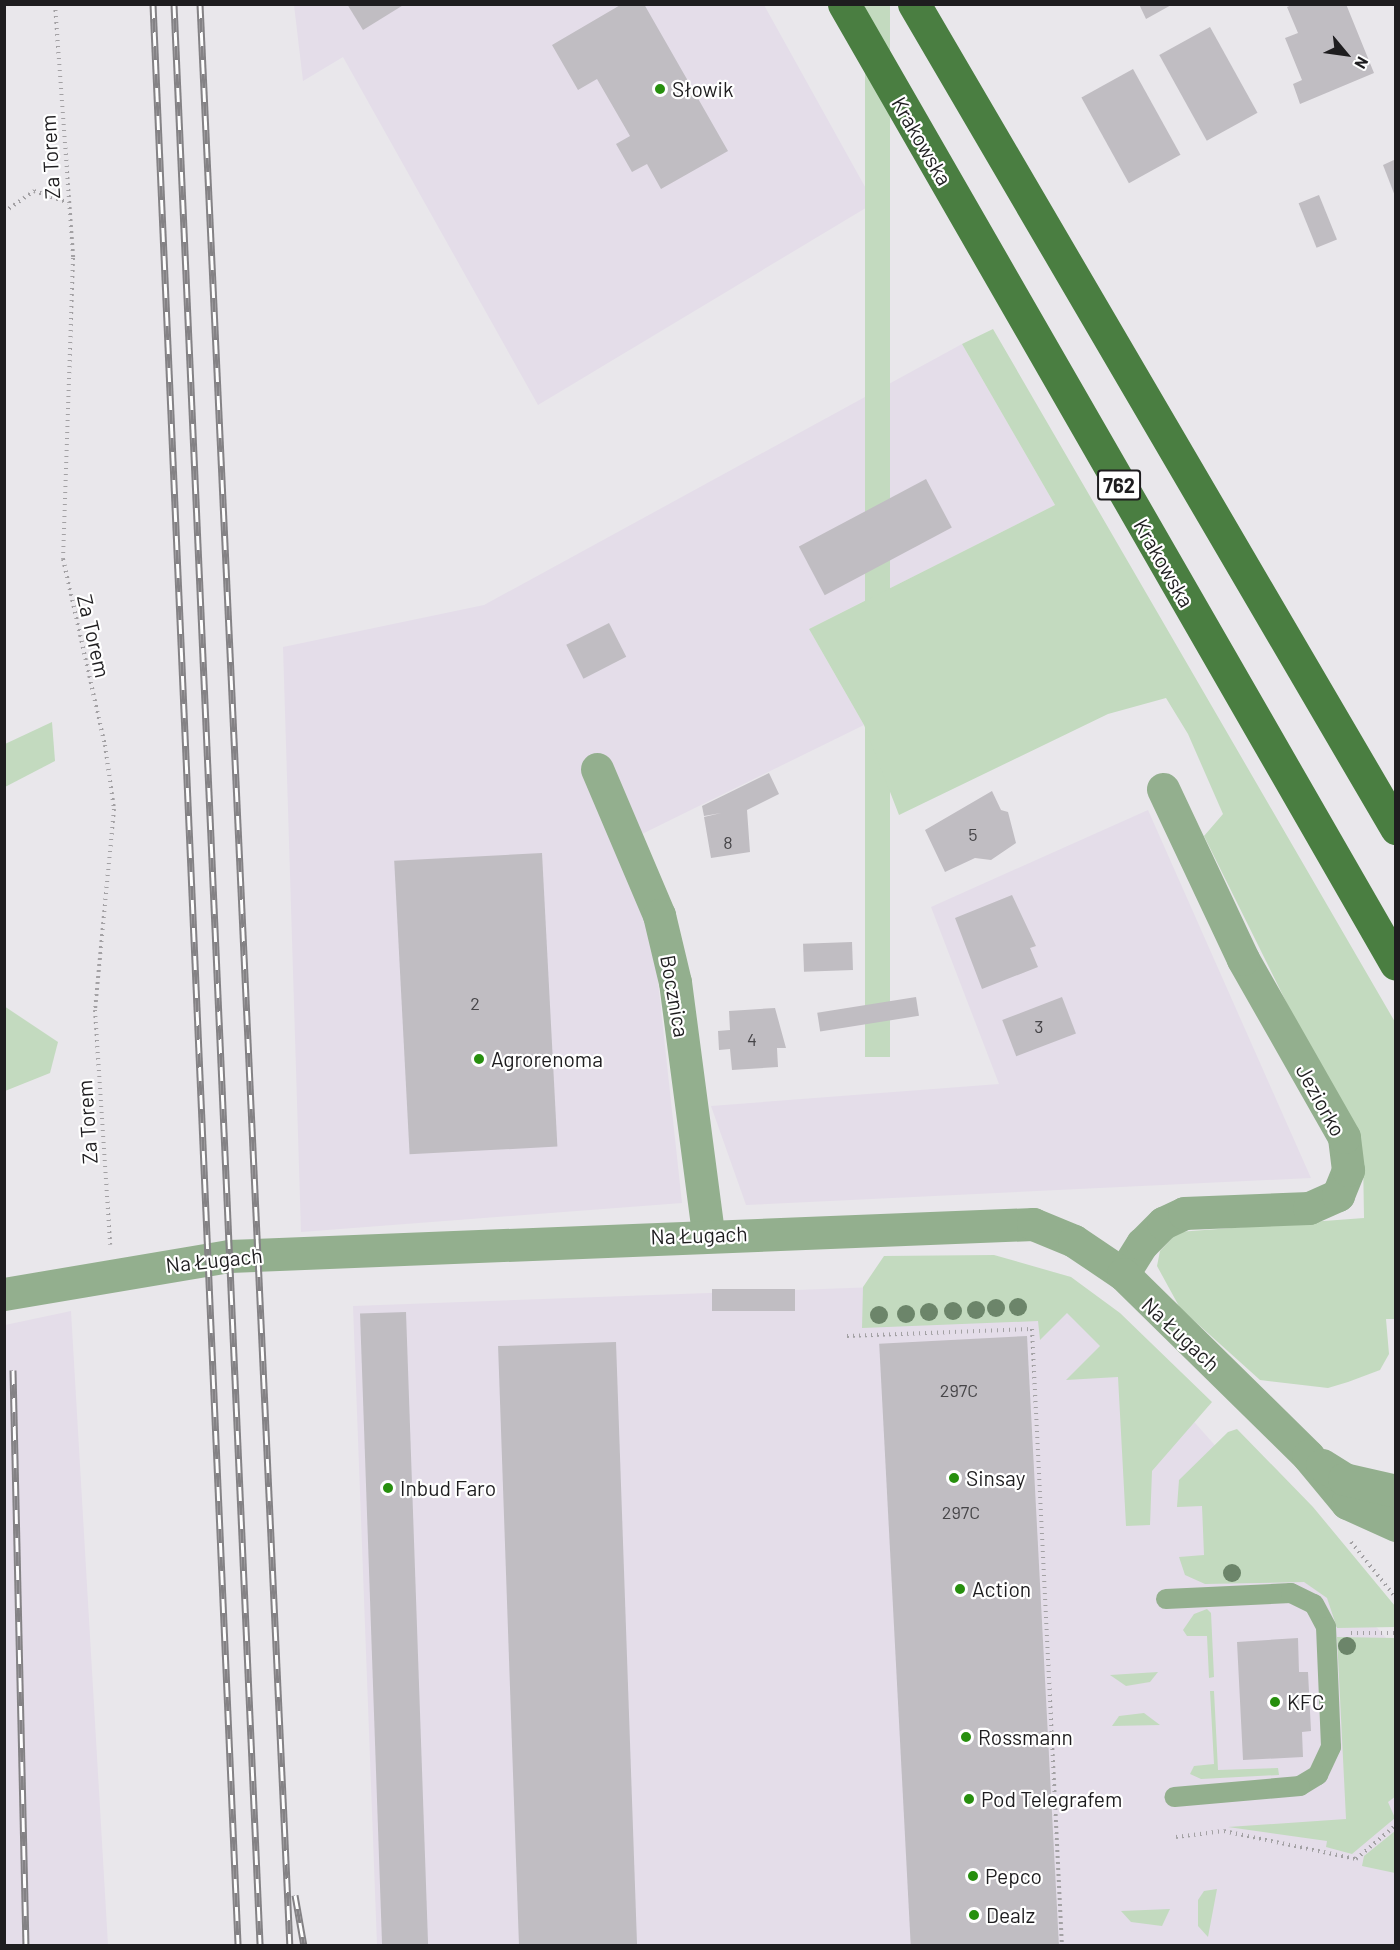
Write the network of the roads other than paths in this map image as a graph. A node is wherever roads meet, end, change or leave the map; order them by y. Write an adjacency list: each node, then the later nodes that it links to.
1 (844, 4): 6 (main road, Krakowska / 762)
2 (914, 4): 5 (main road)
3 (597, 769): 7 (street, Bocznica)
4 (1163, 789): 8 (street, Jeziorko)
5 (1395, 828)
6 (1395, 964)
7 (708, 1234): 8 (street, Na Ługach); 9 (street, Na Ługach)
8 (1123, 1274): 10 (street, Na Ługach)
9 (4, 1294)
10 (1308, 1456): 11 (street, Na Ługach); 12 (street, Na Ługach)
11 (1395, 1491)
12 (1395, 1526)
13 (1166, 1599): 14 (lane)
14 (1174, 1797)

